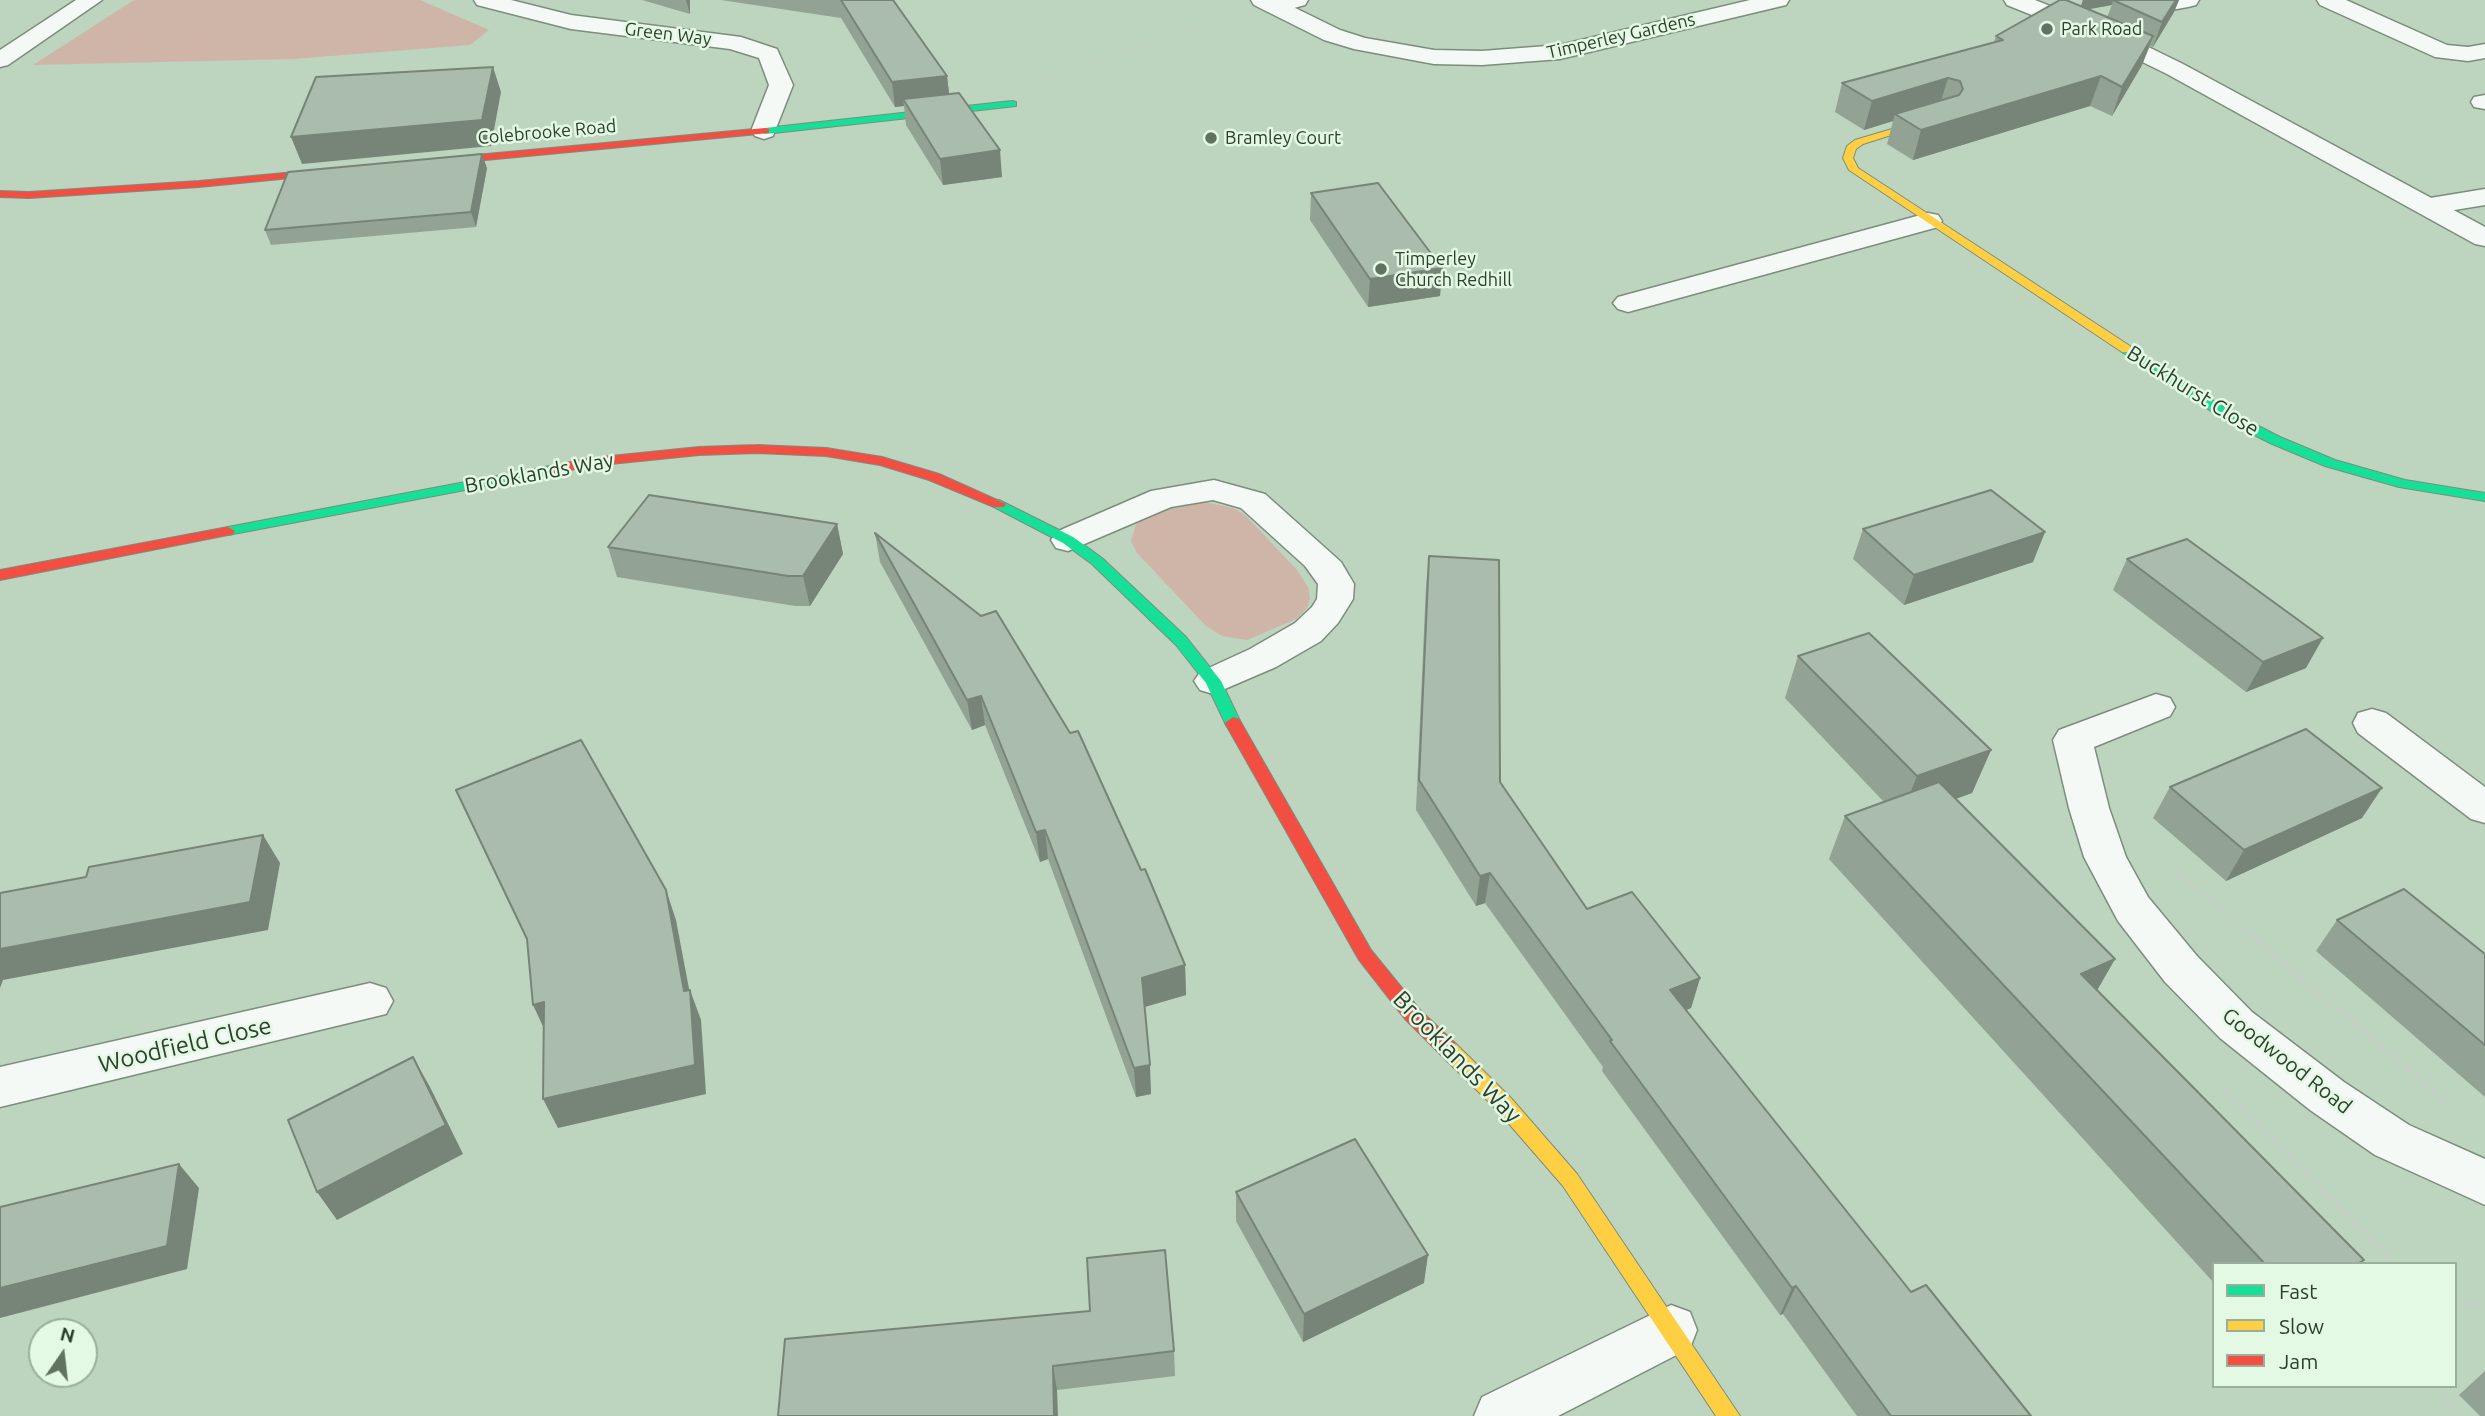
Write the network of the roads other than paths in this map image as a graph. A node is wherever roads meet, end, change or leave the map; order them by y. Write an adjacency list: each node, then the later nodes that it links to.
1 (91, 0): 10 (street)
2 (485, 0): 13 (street, Green Way)
3 (1778, 0): 7 (street, Timperley Gardens)
4 (2015, 0): 8 (street)
5 (2188, 0): 8 (street)
6 (2328, 0): 9 (street)
7 (1276, 2)
8 (2073, 22): 18 (street)
9 (2485, 51)
10 (0, 60)
11 (1012, 104): 13 (street, Colebrooke Road)
12 (1940, 117): 19 (street, Buckhurst Close)
13 (764, 131): 14 (street, Colebrooke Road)
14 (419, 164)
15 (350, 170): 16 (street)
16 (0, 194)
17 (2485, 197): 18 (street)
18 (2430, 206): 20 (street)
19 (1928, 221): 21 (street); 22 (street, Buckhurst Close)
20 (2485, 238)
21 (1628, 303)
22 (2485, 497)
23 (1068, 540): 24 (street, Brooklands Way); 25 (street, Brooklands Way); 25 (street)
24 (0, 575)
25 (1213, 681): 32 (street, Brooklands Way)
26 (2156, 707): 31 (street, Goodwood Road)
27 (2372, 723): 28 (street)
28 (2485, 808)
29 (370, 1001): 30 (street, Woodfield Close)
30 (0, 1087)
31 (2485, 1182)
32 (1671, 1330): 33 (street); 34 (street, Brooklands Way)
33 (1501, 1416)
34 (1729, 1416)

